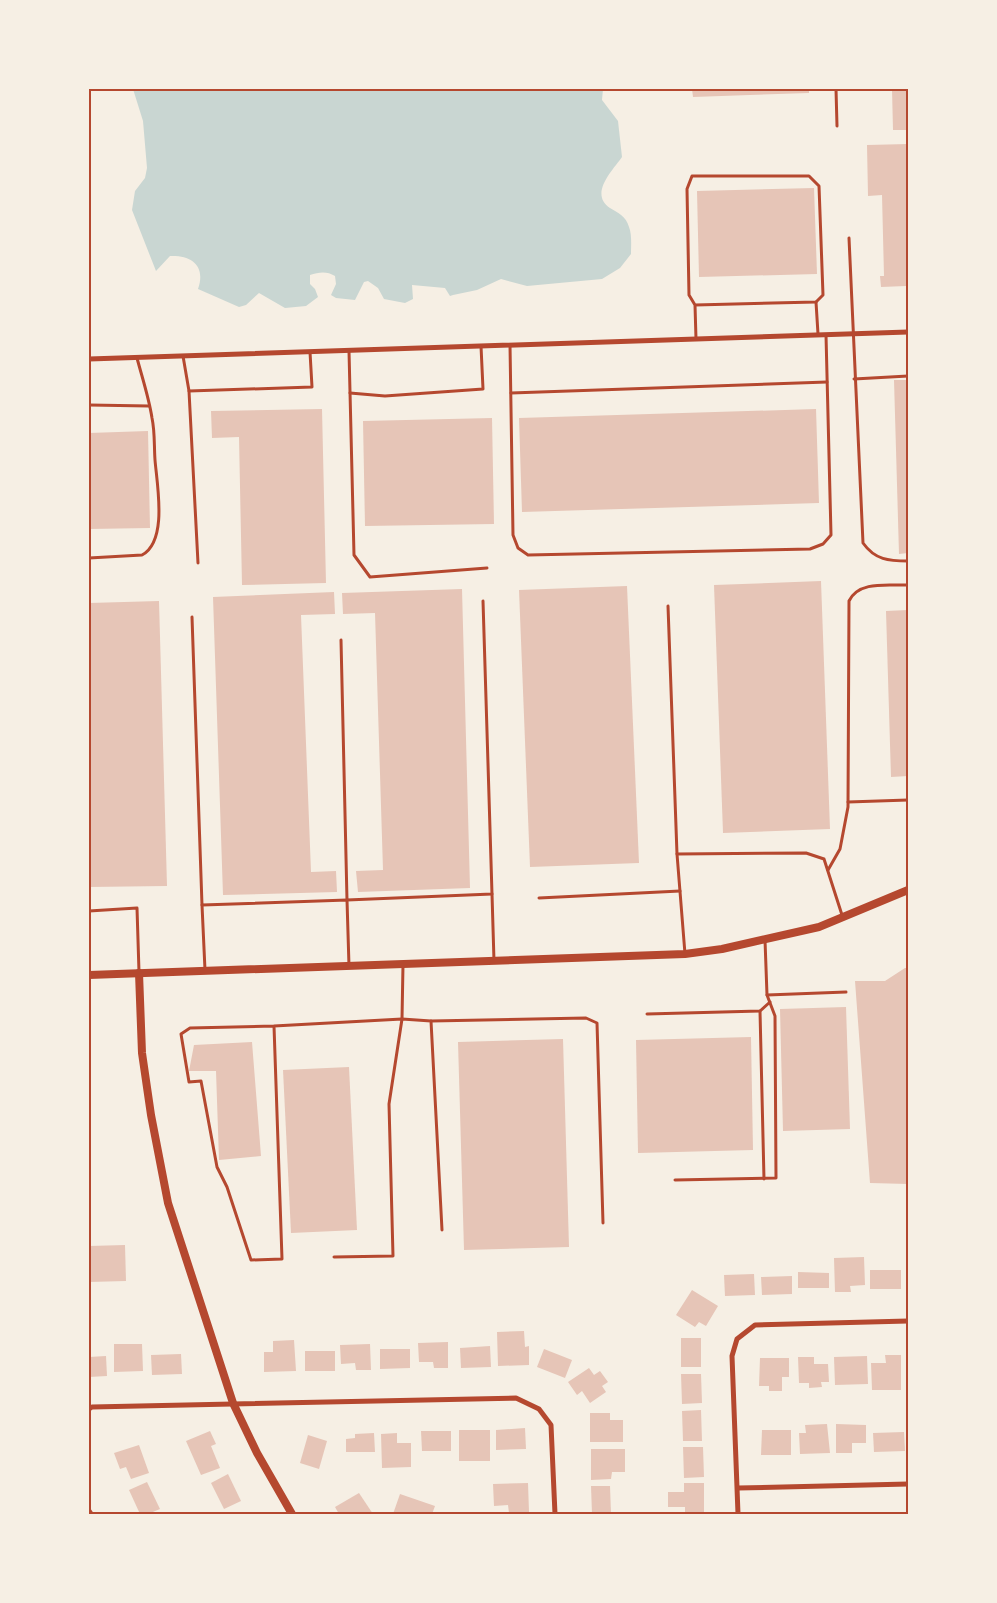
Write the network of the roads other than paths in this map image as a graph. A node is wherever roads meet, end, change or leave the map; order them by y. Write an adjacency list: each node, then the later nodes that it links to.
1 (836, 89): 2 (lane)
2 (837, 126)
3 (849, 238): 7 (lane)
4 (816, 302): 5 (lane); 5 (lane); 8 (lane)
5 (695, 305): 10 (lane)
6 (908, 332): 7 (street)
7 (853, 334): 9 (street); 19 (lane)
8 (818, 335): 9 (street); 10 (street)
9 (826, 335): 20 (lane)
10 (696, 339): 11 (street)
11 (510, 345): 12 (street); 23 (lane)
12 (481, 346): 13 (street); 22 (lane)
13 (349, 351): 14 (street); 22 (lane)
14 (310, 352): 15 (street); 21 (lane)
15 (183, 356): 16 (street); 21 (lane)
16 (137, 357): 17 (street); 25 (lane)
17 (89, 358)
18 (908, 376): 19 (lane)
19 (854, 379): 27 (lane)
20 (827, 382): 23 (lane); 23 (lane)
21 (189, 391): 28 (lane)
22 (350, 393): 29 (lane)
23 (511, 393)
24 (89, 405): 25 (lane)
25 (149, 406): 26 (lane)
26 (89, 558)
27 (908, 561)
28 (198, 563)
29 (487, 568)
30 (908, 585): 36 (lane)
31 (483, 601): 41 (lane)
32 (668, 606): 37 (lane)
33 (192, 617): 44 (lane)
34 (341, 640): 43 (lane)
35 (908, 800): 36 (lane)
36 (848, 802): 38 (lane)
37 (677, 854): 38 (lane); 40 (lane)
38 (828, 871): 46 (lane)
39 (908, 890): 46 (street)
40 (680, 891): 42 (lane); 48 (lane)
41 (492, 894): 43 (lane); 49 (lane)
42 (539, 898)
43 (347, 900): 44 (lane); 51 (lane)
44 (202, 905): 52 (lane)
45 (89, 910): 53 (lane)
46 (843, 918): 47 (street)
47 (764, 940): 48 (street); 56 (lane)
48 (685, 954): 49 (street)
49 (494, 962): 50 (street)
50 (403, 964): 51 (street); 60 (lane)
51 (350, 966): 52 (street)
52 (205, 971): 53 (street)
53 (139, 973): 54 (street); 69 (street)
54 (89, 974)
55 (846, 992): 56 (lane)
56 (767, 995): 57 (lane)
57 (770, 1002): 58 (lane); 63 (lane)
58 (760, 1011): 59 (lane); 63 (lane)
59 (646, 1014)
60 (402, 1019): 61 (lane); 62 (lane); 67 (lane)
61 (431, 1021): 65 (lane); 66 (lane)
62 (274, 1026): 62 (lane)
63 (764, 1178): 64 (lane)
64 (675, 1180)
65 (603, 1222)
66 (442, 1230)
67 (334, 1257)
68 (908, 1321): 72 (street)
69 (233, 1403): 70 (street); 75 (street); 76 (street)
70 (89, 1409)
71 (908, 1484): 72 (street)
72 (738, 1488): 77 (street)
73 (89, 1511): 74 (street)
74 (91, 1514)
75 (292, 1514)
76 (556, 1514)
77 (738, 1514)

